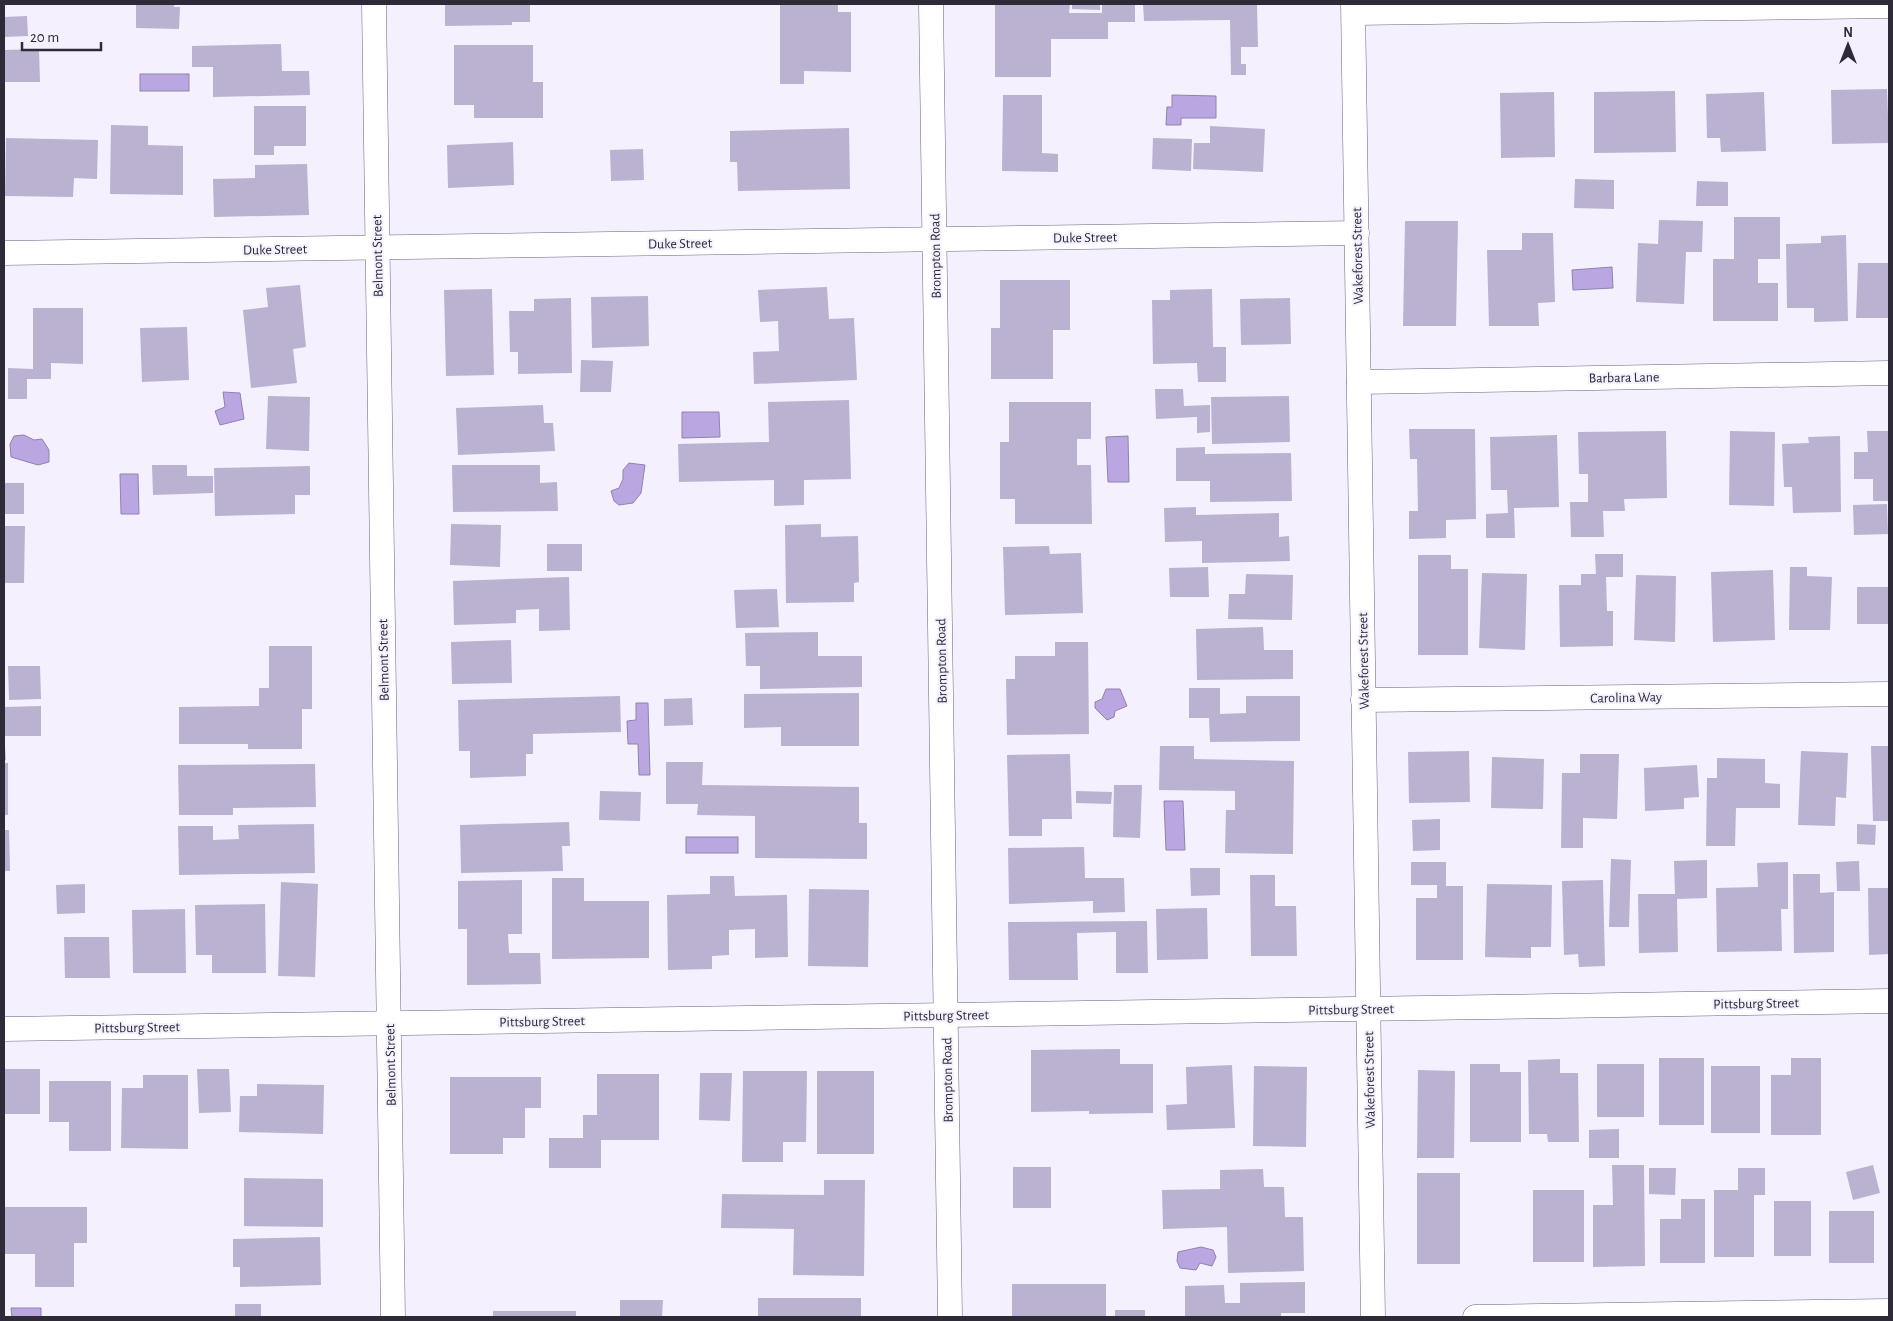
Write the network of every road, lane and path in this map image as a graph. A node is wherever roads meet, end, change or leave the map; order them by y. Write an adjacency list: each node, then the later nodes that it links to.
1 (374, 4): 7 (street, Belmont Street)
2 (931, 4): 6 (street, Brompton Road)
3 (1889, 6): 4 (street)
4 (1354, 8): 5 (street, Wakeforest Street)
5 (1357, 233): 6 (street, Duke Street); 10 (street, Wakeforest Street)
6 (934, 239): 7 (street, Duke Street); 15 (street, Brompton Road)
7 (377, 247): 8 (street, Duke Street); 16 (street, Belmont Street)
8 (4, 253)
9 (1889, 373): 10 (street, Barbara Lane)
10 (1359, 382): 12 (street, Wakeforest Street)
11 (1889, 694): 12 (street, Carolina Way)
12 (1364, 700): 14 (street, Wakeforest Street)
13 (1889, 1001): 14 (street, Pittsburg Street)
14 (1368, 1009): 15 (street, Pittsburg Street); 21 (street, Wakeforest Street)
15 (946, 1015): 16 (street, Pittsburg Street); 20 (street, Brompton Road)
16 (389, 1023): 17 (street, Pittsburg Street); 19 (street, Belmont Street)
17 (4, 1028)
18 (1889, 1312): 22 (street)
19 (393, 1317)
20 (950, 1317)
21 (1372, 1317)
22 (1475, 1317)

